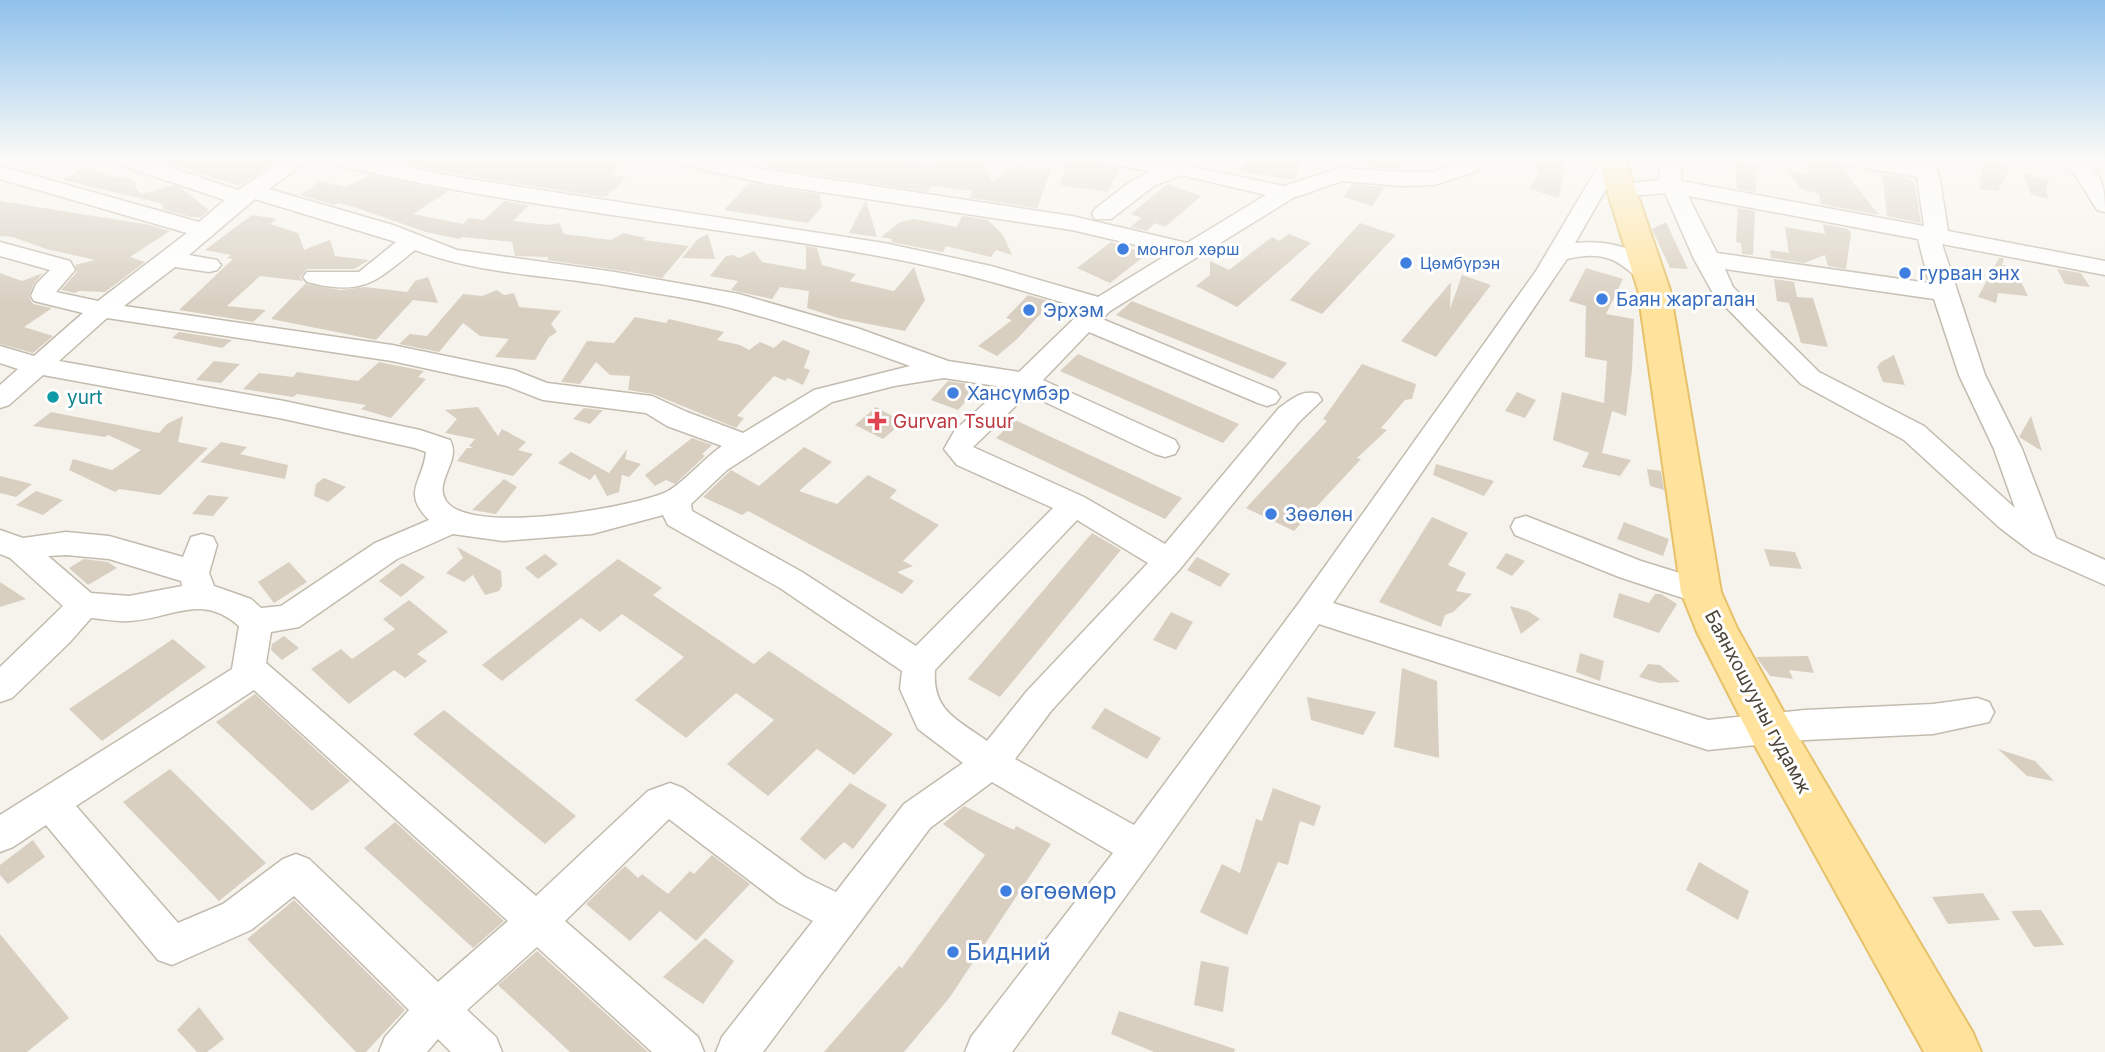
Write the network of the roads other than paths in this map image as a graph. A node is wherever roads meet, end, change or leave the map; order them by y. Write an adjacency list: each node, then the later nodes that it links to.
1 (122, 207): 14 (street)
2 (231, 207): 14 (street)
3 (294, 207): 16 (street)
4 (606, 207): 28 (street)
5 (967, 207): 18 (street)
6 (1111, 207): 13 (street)
7 (1262, 207): 18 (street)
8 (1589, 207): 19 (street)
9 (1626, 207): 24 (main road, Баянхошууны гудамж)
10 (1682, 207): 21 (street)
11 (1784, 207): 15 (street)
12 (1931, 207): 15 (street)
13 (1103, 214)
14 (202, 230): 20 (street)
15 (1933, 235): 23 (street); 26 (street)
16 (412, 241): 25 (street); 31 (street)
17 (0, 249): 27 (street)
18 (1190, 250): 28 (street)
19 (1558, 253): 24 (street); 49 (street)
20 (170, 259): 22 (street); 27 (street)
21 (1706, 259): 26 (street); 43 (street)
22 (209, 265)
23 (2105, 268)
24 (1649, 275): 47 (main road, Баянхошууны гудамж)
25 (315, 276)
26 (1944, 293): 43 (street)
27 (102, 310): 30 (street); 36 (street)
28 (1094, 314): 32 (street); 33 (street)
29 (0, 354): 30 (street)
30 (38, 366): 34 (street); 40 (street)
31 (944, 369): 32 (street); 36 (street)
32 (1025, 383): 37 (street); 39 (street)
33 (1267, 397)
34 (0, 399)
35 (1310, 400): 44 (street)
36 (747, 445): 38 (street)
37 (1165, 447)
38 (676, 501): 40 (street); 51 (street)
39 (1074, 505): 44 (street); 51 (street)
40 (452, 523): 50 (street)
41 (1526, 527): 47 (street)
42 (10, 545): 45 (street); 48 (street)
43 (2044, 545): 46 (street)
44 (1169, 561): 56 (street)
45 (199, 570): 48 (street); 50 (street)
46 (2105, 573)
47 (1701, 592): 55 (main road, Баянхошууны гудамж)
48 (83, 605): 53 (street)
49 (1312, 609): 55 (street); 59 (street)
50 (255, 621): 52 (street)
51 (919, 665): 56 (street)
52 (247, 677): 57 (street); 61 (street)
53 (0, 688)
54 (1977, 712): 55 (street)
55 (1770, 730): 68 (main road, Баянхошууны гудамж)
56 (991, 762): 59 (street); 60 (street)
57 (50, 803): 58 (street); 62 (street)
58 (0, 835)
59 (1139, 848): 67 (street)
60 (842, 915): 61 (street); 66 (street)
61 (537, 921): 62 (street); 65 (street)
62 (437, 1009): 63 (street); 64 (street)
63 (400, 1052)
64 (481, 1052)
65 (684, 1052)
66 (737, 1052)
67 (986, 1052)
68 (1954, 1052)

